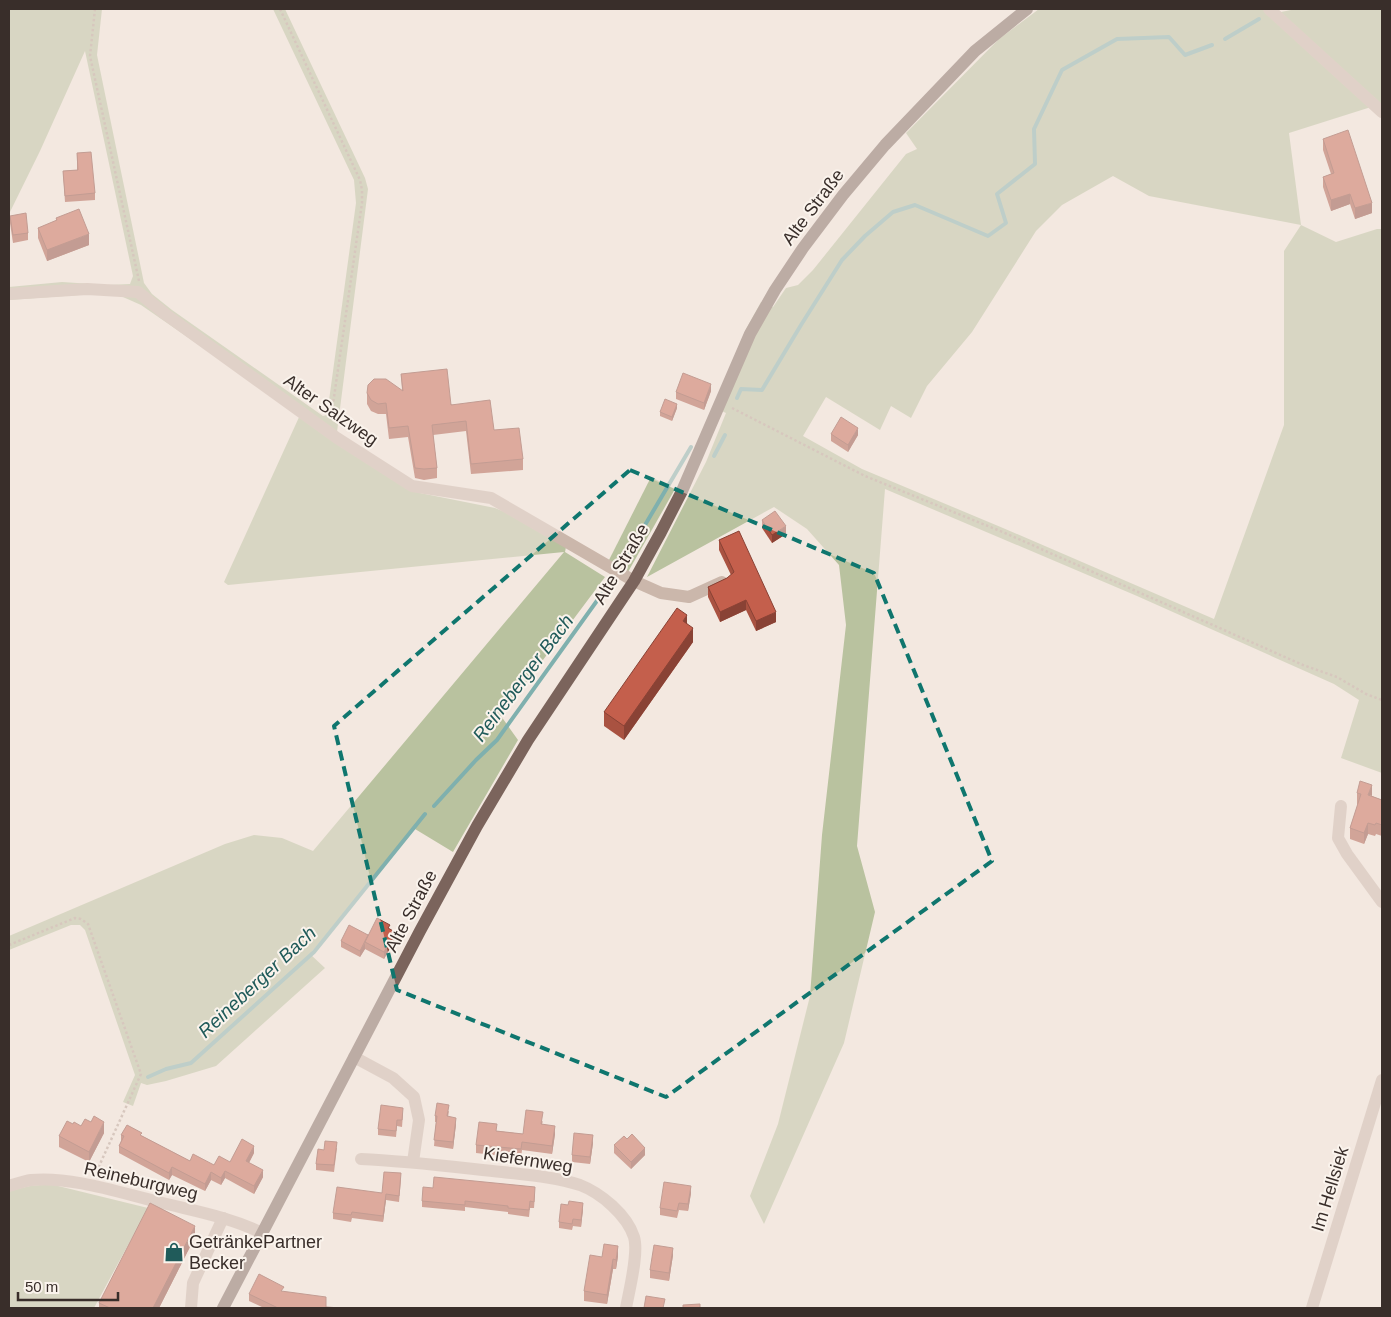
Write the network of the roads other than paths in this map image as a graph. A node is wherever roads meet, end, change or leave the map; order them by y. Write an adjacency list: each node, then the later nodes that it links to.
1 (1027, 9): 5 (main road, Alte Straße)
2 (1269, 9): 3 (street)
3 (1382, 112)
4 (9, 294): 5 (street, Alter Salzweg)
5 (634, 581): 6 (street, Alter Salzweg); 9 (main road, Alte Straße)
6 (724, 582)
7 (1341, 806): 8 (street)
8 (1382, 902)
9 (354, 1056): 12 (street); 15 (main road, Alte Straße)
10 (1382, 1080): 19 (street, Im Hellsiek)
11 (361, 1159): 12 (street, Kiefernweg)
12 (413, 1162): 18 (street, Kiefernweg)
13 (9, 1186): 14 (street, Reineburgweg)
14 (223, 1218): 15 (street, Reineburgweg); 16 (street)
15 (262, 1233): 17 (main road, Alte Straße)
16 (192, 1308)
17 (223, 1308)
18 (626, 1308)
19 (1312, 1308)

